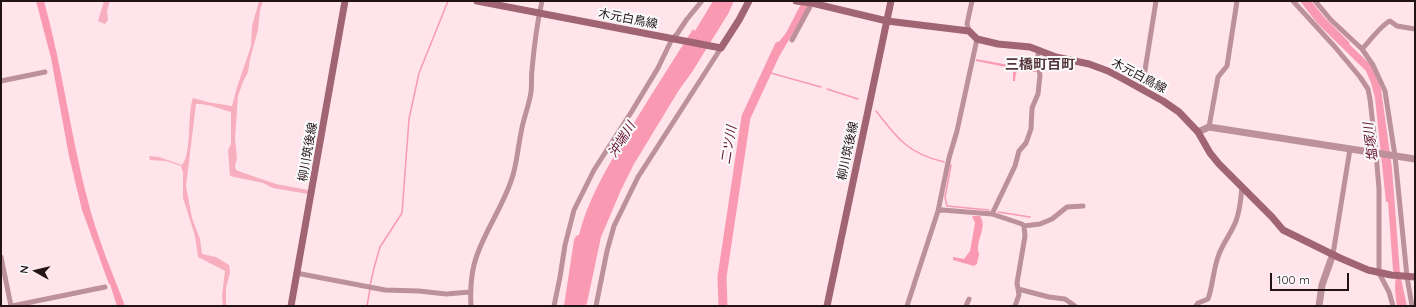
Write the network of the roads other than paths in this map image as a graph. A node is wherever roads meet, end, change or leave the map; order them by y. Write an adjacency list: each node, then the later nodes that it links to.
1 (345, 1): 41 (main road, 柳川筑後線)
2 (477, 1): 14 (main road, 木元白鳥線)
3 (542, 1): 14 (street)
4 (702, 1): 18 (street)
5 (749, 1): 21 (main road)
6 (798, 1): 13 (main road)
7 (891, 1): 15 (main road, 柳川筑後線)
8 (972, 1): 17 (street)
9 (1156, 1): 26 (street)
10 (1237, 1): 27 (street)
11 (1293, 1): 30 (street)
12 (1315, 1): 22 (street)
13 (813, 3): 15 (main road); 20 (street)
14 (539, 13): 18 (main road, 木元白鳥線); 46 (street)
15 (887, 21): 17 (main road); 53 (main road, 柳川筑後線)
16 (1415, 29): 22 (street)
17 (969, 31): 19 (main road)
18 (675, 39): 21 (main road, 木元白鳥線); 51 (street)
19 (977, 39): 23 (main road, 木元白鳥線); 35 (street)
20 (792, 40)
21 (718, 47): 52 (street)
22 (1362, 49): 31 (street)
23 (1039, 51): 26 (main road, 木元白鳥線); 36 (street)
24 (45, 72): 25 (street)
25 (1, 81)
26 (1142, 89): 28 (main road, 木元白鳥線)
27 (1209, 128): 28 (street); 29 (street)
28 (1198, 132): 33 (main road, 木元白鳥線)
29 (1350, 149): 30 (street); 38 (street)
30 (1378, 154): 31 (street); 40 (street)
31 (1394, 156): 32 (street); 42 (street)
32 (1415, 159)
33 (1242, 187): 38 (main road, 木元白鳥線); 58 (street)
34 (1083, 206): 37 (street)
35 (938, 211): 36 (street); 54 (street)
36 (992, 214): 37 (street)
37 (1024, 226): 45 (street)
38 (1333, 254): 40 (main road, 木元白鳥線); 59 (street)
39 (1, 257): 48 (street)
40 (1379, 272): 42 (main road, 木元白鳥線); 60 (street)
41 (296, 273): 46 (street); 49 (main road, 柳川筑後線)
42 (1405, 277): 43 (main road, 木元白鳥線); 61 (street)
43 (1415, 277)
44 (105, 287): 48 (street)
45 (1018, 289): 56 (street); 57 (street)
46 (470, 292): 50 (street)
47 (969, 299): 55 (street)
48 (11, 306)
49 (291, 306)
50 (471, 306)
51 (554, 306)
52 (596, 306)
53 (827, 306)
54 (907, 306)
55 (966, 306)
56 (1015, 306)
57 (1076, 306)
58 (1196, 306)
59 (1319, 306)
60 (1393, 306)
61 (1412, 306)

